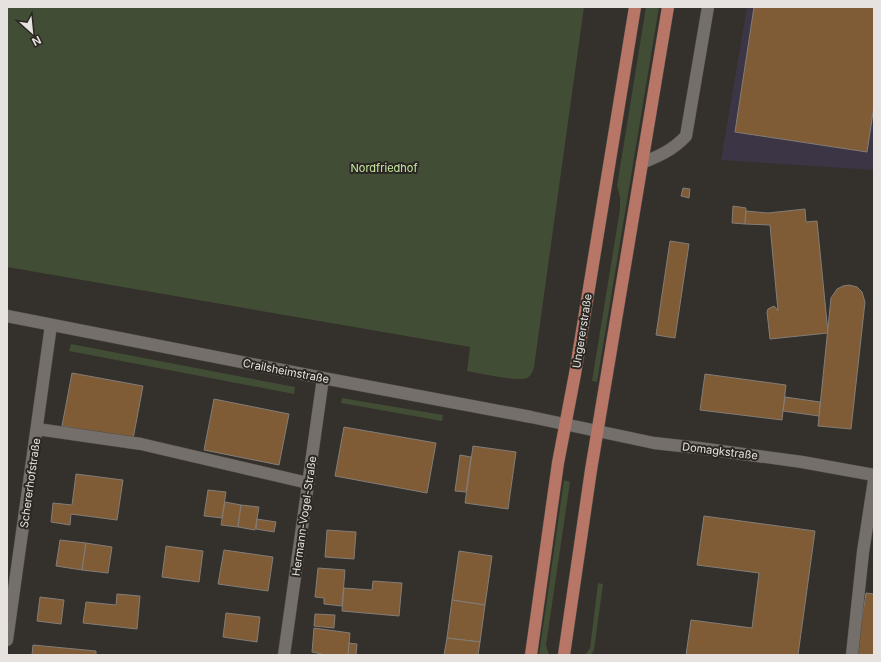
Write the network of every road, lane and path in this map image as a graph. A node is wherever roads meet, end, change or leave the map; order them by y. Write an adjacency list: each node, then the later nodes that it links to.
1 (635, 7): 8 (main road, Ungererstraße)
2 (668, 7): 4 (main road)
3 (708, 7): 4 (street)
4 (642, 164): 10 (main road)
5 (7, 316): 6 (street, Crailsheimstraße)
6 (51, 325): 7 (street, Crailsheimstraße); 9 (street, Schererhofstraße)
7 (323, 378): 8 (street, Crailsheimstraße); 13 (street, Hermann-Vogel-Straße)
8 (566, 424): 10 (street, Domagkstraße); 16 (main road, Ungererstraße)
9 (38, 429): 13 (street); 14 (street, Schererhofstraße)
10 (598, 430): 11 (street, Domagkstraße); 17 (main road)
11 (874, 475)
12 (874, 480): 18 (street)
13 (308, 483): 15 (street, Hermann-Vogel-Straße)
14 (7, 640)
15 (284, 655)
16 (531, 655)
17 (564, 655)
18 (852, 655)

